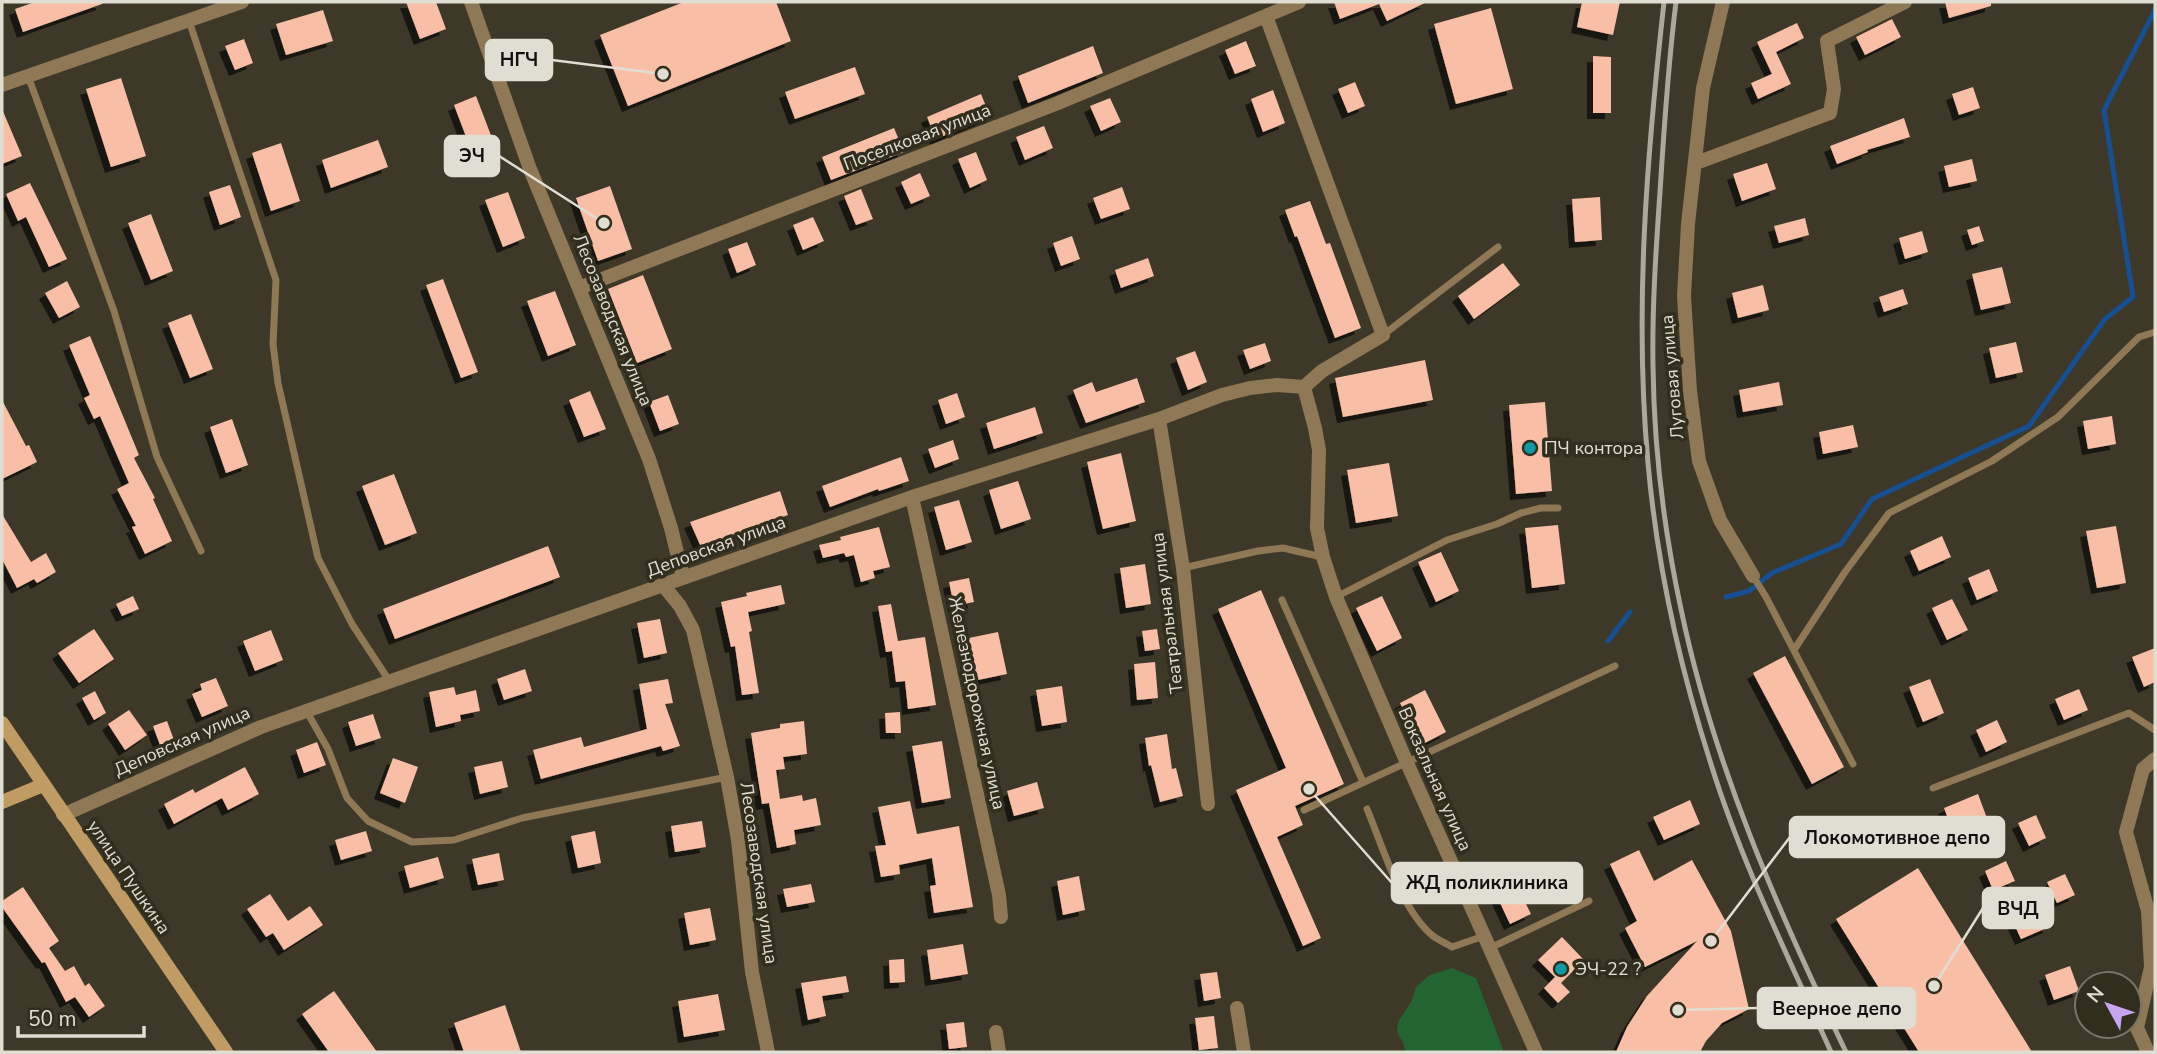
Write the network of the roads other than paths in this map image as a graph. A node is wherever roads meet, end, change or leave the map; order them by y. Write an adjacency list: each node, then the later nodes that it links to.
1 (242, 2): 7 (street)
2 (471, 2): 12 (street, Лесозаводская улица)
3 (1299, 2): 6 (street, Поселковая улица)
4 (1723, 2): 10 (street, Луговая улица)
5 (1905, 2): 10 (street)
6 (1266, 16): 12 (street, Поселковая улица); 14 (street)
7 (189, 22): 8 (street); 29 (lane)
8 (27, 76): 9 (street); 19 (lane)
9 (2, 85)
10 (1696, 163): 22 (street, Луговая улица)
11 (1498, 247): 14 (lane)
12 (579, 288): 23 (street, Лесозаводская улица)
13 (2155, 332): 27 (lane)
14 (1383, 335): 15 (street)
15 (1304, 387): 16 (street, Деповская улица); 20 (street, Вокзальная улица)
16 (1159, 419): 17 (street, Деповская улица); 21 (street, Театральная улица)
17 (912, 497): 23 (street, Деповская улица); 46 (street, Железнодорожная улица)
18 (1558, 508): 25 (lane)
19 (201, 551)
20 (1323, 557): 21 (lane); 25 (street, Вокзальная улица)
21 (1183, 568): 41 (street, Театральная улица)
22 (1753, 576): 27 (lane)
23 (682, 577): 24 (street, Деповская улица)
24 (663, 585): 29 (street, Деповская улица); 36 (street, Лесозаводская улица)
25 (1336, 597): 34 (street, Вокзальная улица)
26 (1282, 600): 37 (lane)
27 (1794, 650): 35 (lane)
28 (1615, 666): 34 (lane)
29 (390, 682): 30 (street, Деповская улица)
30 (307, 712): 36 (lane); 44 (street, Деповская улица)
31 (2, 723): 38 (street, улица Пушкина)
32 (2155, 730): 39 (lane)
33 (2155, 759): 55 (street)
34 (1407, 763): 37 (lane); 47 (street, Вокзальная улица)
35 (1853, 764)
36 (727, 777): 51 (street, Лесозаводская улица)
37 (1363, 782): 43 (lane)
38 (43, 785): 40 (street); 44 (street, улица Пушкина)
39 (1933, 788)
40 (2, 802)
41 (1208, 804)
42 (1367, 809): 47 (lane)
43 (1304, 810)
44 (63, 815): 50 (street, улица Пушкина)
45 (1590, 901): 47 (lane)
46 (1001, 917)
47 (1487, 942): 54 (street, Вокзальная улица)
48 (1237, 1008): 53 (street)
49 (996, 1032): 52 (street)
50 (226, 1052)
51 (768, 1052)
52 (999, 1052)
53 (1244, 1052)
54 (1536, 1052)
55 (2148, 1052)

